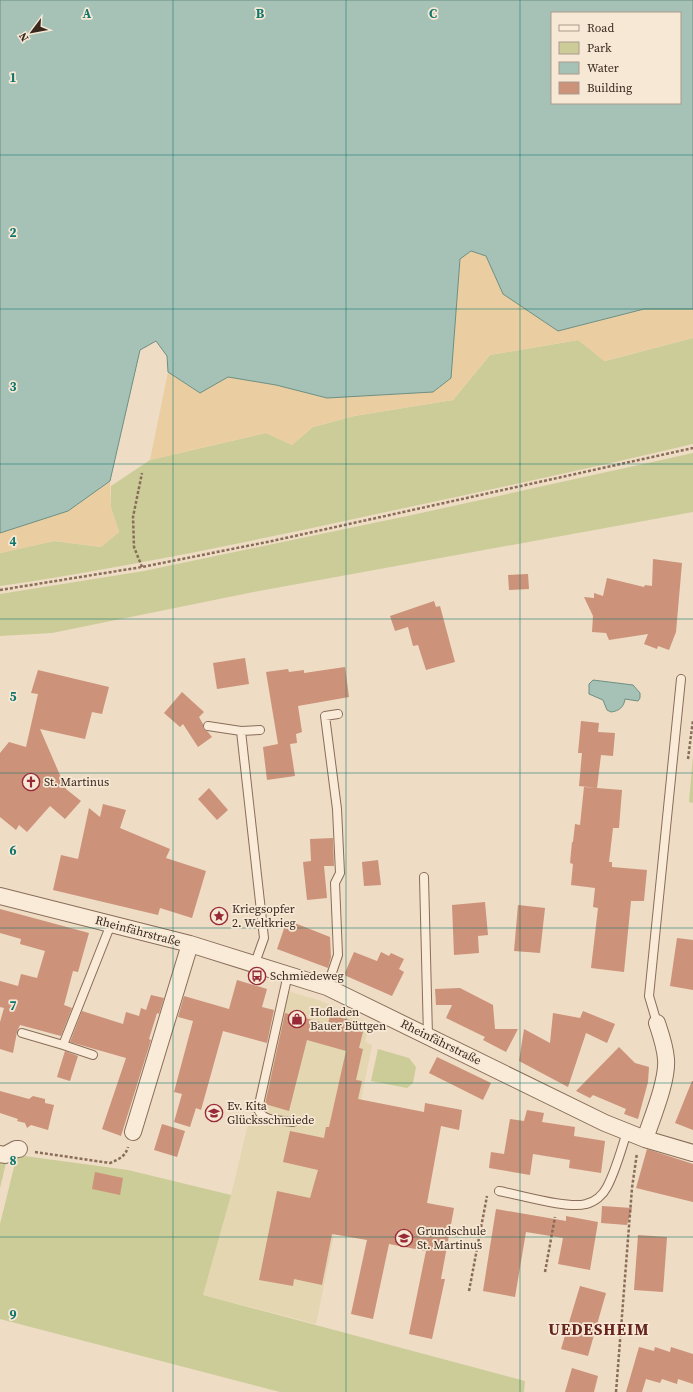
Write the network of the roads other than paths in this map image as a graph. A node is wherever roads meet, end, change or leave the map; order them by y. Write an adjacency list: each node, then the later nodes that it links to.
1 (681, 679): 13 (lane)
2 (338, 714): 12 (lane)
3 (208, 726): 5 (lane)
4 (260, 730): 5 (lane)
5 (242, 731): 10 (lane)
6 (424, 877): 15 (lane)
7 (0, 896): 8 (street, Rheinfährstraße)
8 (111, 924): 9 (street, Rheinfährstraße); 16 (lane)
9 (190, 944): 10 (street, Rheinfährstraße); 19 (street)
10 (255, 963): 11 (street, Rheinfährstraße)
11 (288, 974): 12 (street, Rheinfährstraße); 18 (lane)
12 (327, 987): 15 (street, Rheinfährstraße)
13 (657, 1023): 21 (street)
14 (22, 1033): 16 (lane)
15 (428, 1036): 20 (street, Rheinfährstraße)
16 (63, 1045): 17 (lane)
17 (93, 1055)
18 (293, 1122)
19 (133, 1132)
20 (627, 1132): 21 (street, Rheinfährstraße); 23 (lane)
21 (645, 1139): 22 (street, Rheinfährstraße)
22 (693, 1153)
23 (499, 1191)

